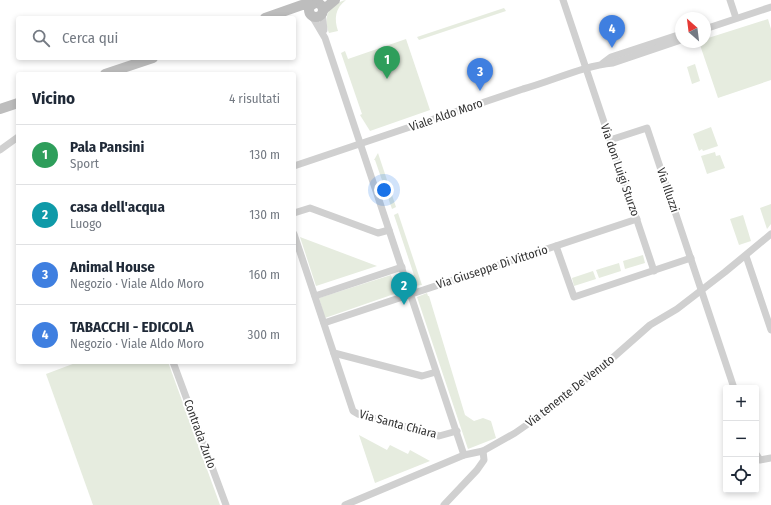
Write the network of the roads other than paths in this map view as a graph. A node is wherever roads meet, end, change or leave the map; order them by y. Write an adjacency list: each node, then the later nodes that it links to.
1 (335, 0): 5 (main road)
2 (563, 0): 14 (street, Via don Luigi Sturzo)
3 (730, 0): 8 (street)
4 (771, 7): 8 (street)
5 (318, 9): 6 (main road); 7 (main road); 20 (street)
6 (271, 16)
7 (286, 16)
8 (736, 18): 9 (street)
9 (711, 27)
10 (675, 36): 13 (street, Viale Aldo Moro)
11 (675, 42): 13 (street, Viale Aldo Moro)
12 (148, 60): 15 (main road)
13 (601, 64): 14 (street, Viale Aldo Moro)
14 (586, 69): 19 (street, Via don Luigi Sturzo); 20 (street, Viale Aldo Moro)
15 (123, 71)
16 (16, 104): 17 (main road)
17 (0, 109)
18 (16, 138): 21 (street)
19 (610, 140): 24 (street, Via don Luigi Sturzo); 30 (street, Via Illuzzi)
20 (360, 144): 22 (street, Viale Aldo Moro); 25 (street)
21 (0, 150)
22 (296, 165)
23 (296, 212): 25 (street)
24 (637, 219): 28 (street, Via Giuseppe Di Vittorio); 32 (street, Via don Luigi Sturzo)
25 (389, 230): 31 (street)
26 (771, 234): 29 (street, Via tenente De Venuto)
27 (296, 240): 35 (street)
28 (556, 246): 32 (street); 34 (street, Via Giuseppe Di Vittorio)
29 (746, 256): 33 (street, Via tenente De Venuto); 37 (street)
30 (690, 258): 32 (street); 33 (street, Via Illuzzi)
31 (402, 267): 34 (street); 35 (street)
32 (654, 271)
33 (702, 290): 41 (street, Via Illuzzi); 43 (street, Via tenente De Venuto)
34 (411, 294): 36 (street, Via Giuseppe Di Vittorio); 40 (street)
35 (315, 296): 36 (street)
36 (324, 322): 38 (street)
37 (771, 330)
38 (334, 353): 40 (street); 42 (street, Via Santa Chiara)
39 (174, 364): 47 (street, Contrada Zurlo)
40 (436, 372): 42 (street)
41 (733, 385)
42 (457, 432): 44 (street)
43 (483, 451): 44 (street, Via tenente De Venuto); 49 (street)
44 (464, 455): 48 (street, Via tenente De Venuto)
45 (758, 457): 46 (street)
46 (771, 458)
47 (226, 505)
48 (345, 505)
49 (444, 505)

